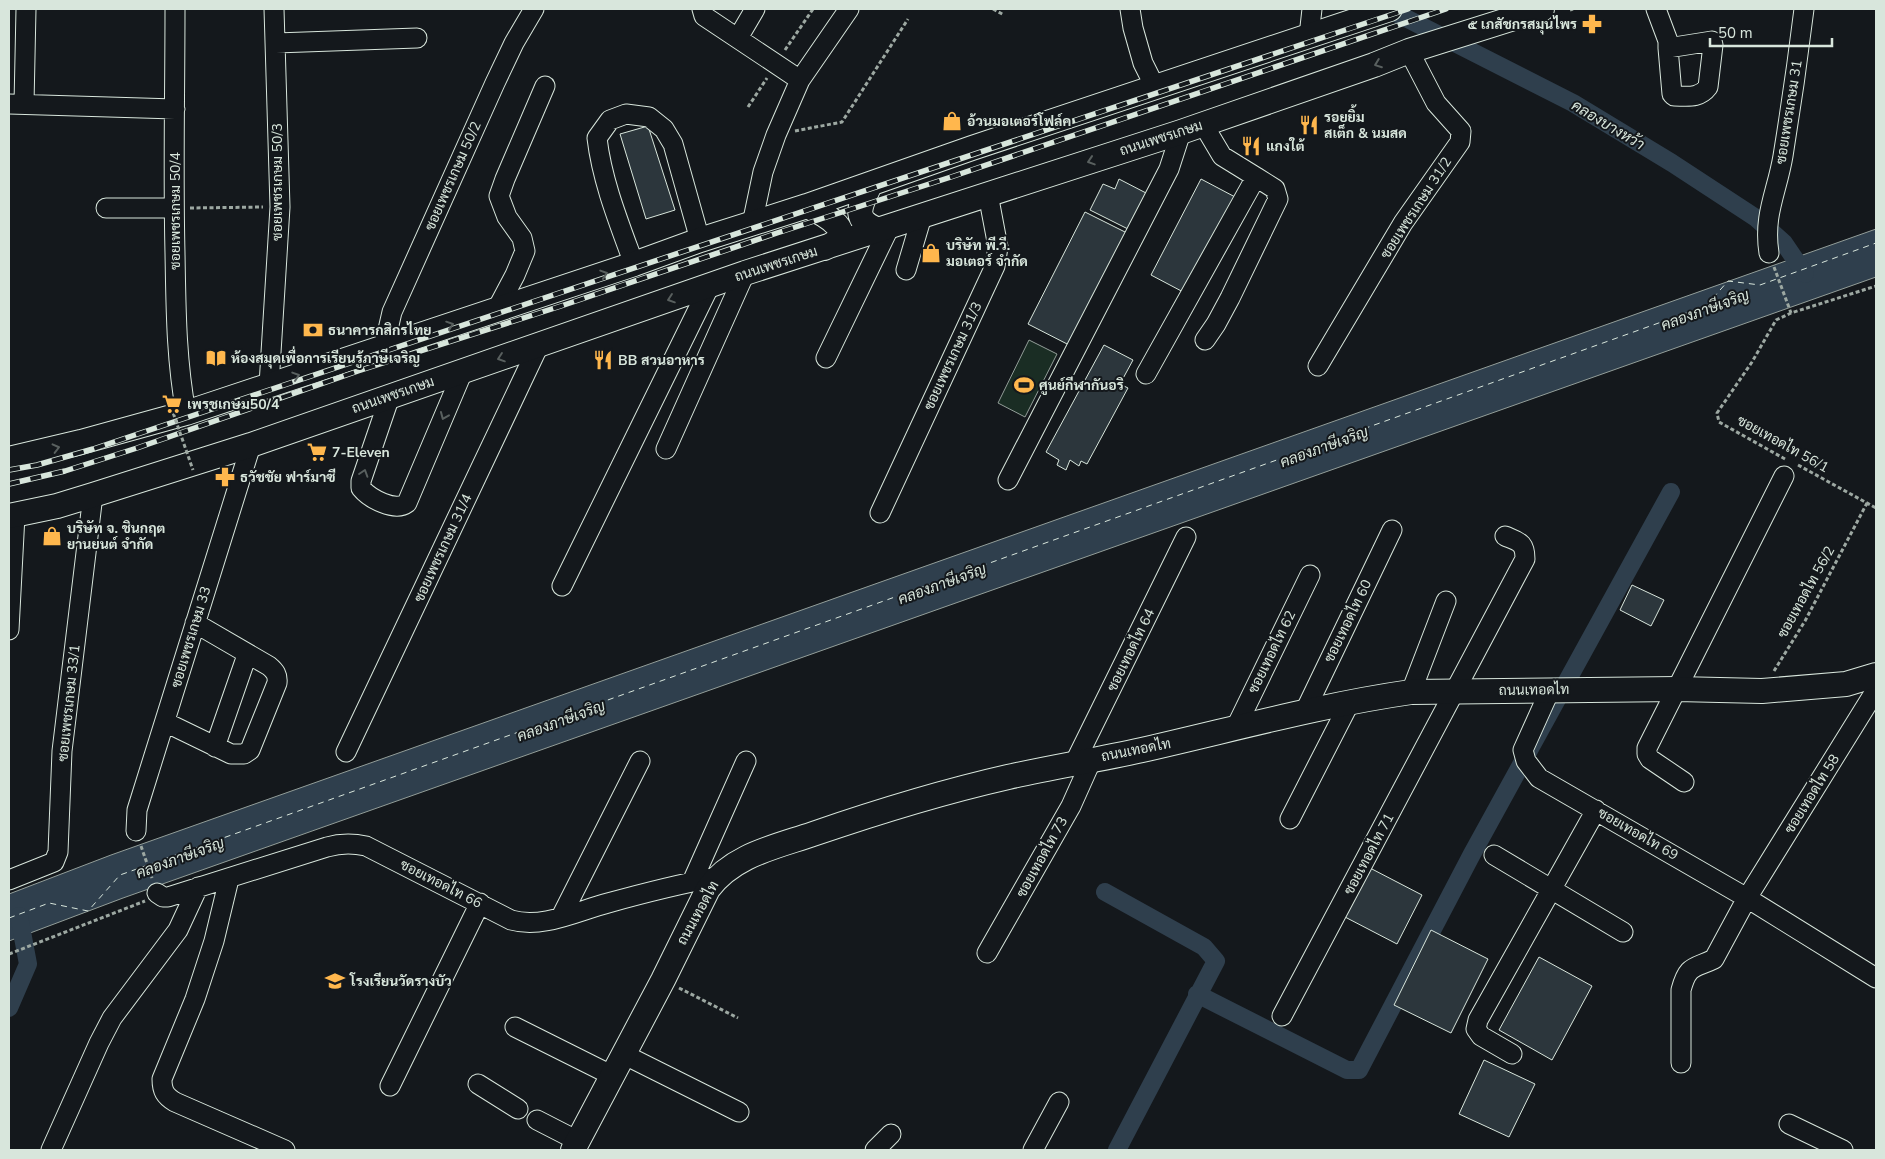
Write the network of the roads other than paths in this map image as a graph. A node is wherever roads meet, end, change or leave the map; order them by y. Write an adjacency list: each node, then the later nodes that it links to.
1 (26, 9): 23 (street)
2 (174, 9): 24 (street, ซอยเพชรเกษม 50/4)
3 (274, 9): 17 (street, ซอยเพชรเกษม 50/3)
4 (534, 9): 46 (street, ซอยเพชรเกษม 50/2)
5 (702, 9): 16 (street)
6 (755, 9): 16 (street)
7 (849, 9): 20 (street)
8 (1130, 9): 22 (street)
9 (1312, 9): 14 (street)
10 (1390, 9): 14 (main road)
11 (1542, 9): 19 (main road, ถนนเพชรเกษม)
12 (1656, 9): 18 (street)
13 (1804, 9): 37 (street, ซอยเพชรเกษม 31)
14 (1309, 36): 22 (main road)
15 (417, 38): 17 (street)
16 (738, 38): 20 (street)
17 (276, 44): 51 (street, ซอยเพชรเกษม 50/3)
18 (1668, 48)
19 (1409, 51): 25 (main road, ถนนเพชรเกษม, one-way to 25); 48 (street, ซอยเพชรเกษม 31/2)
20 (800, 80): 34 (street)
21 (545, 86): 43 (street)
22 (1155, 88): 28 (main road)
23 (17, 104): 24 (street)
24 (175, 108): 32 (street, ซอยเพชรเกษม 50/4)
25 (1203, 124): 26 (main road, ถนนเพชรเกษม); 27 (street)
26 (1180, 132): 29 (main road, ถนนเพชรเกษม, one-way to 29); 58 (street)
27 (1256, 177): 44 (street); 50 (street)
28 (870, 185): 30 (main road); 35 (main road)
29 (988, 194): 33 (main road, ถนนเพชรเกษม); 60 (street, ซอยเพชรเกษม 31/3)
30 (807, 206): 34 (main road); 38 (main road)
31 (106, 208): 32 (street)
32 (174, 208): 53 (street, ซอยเพชรเกษม 50/4)
33 (922, 216): 35 (main road, ถนนเพชรเกษม); 40 (street)
34 (752, 224): 36 (main road)
35 (884, 229): 38 (main road, ถนนเพชรเกษม); 47 (street)
36 (700, 240): 39 (main road); 39 (street)
37 (1768, 244)
38 (824, 248): 41 (main road, ถนนเพชรเกษม)
39 (634, 264): 43 (main road, one-way to 39)
40 (906, 270)
41 (745, 273): 42 (main road, ถนนเพชรเกษม); 55 (street)
42 (710, 285): 45 (main road, ถนนเพชรเกษม, one-way to 45); 66 (street)
43 (497, 309): 46 (main road, one-way to 43)
44 (1205, 340)
45 (539, 345): 49 (main road, ถนนเพชรเกษม, one-way to 49); 82 (street, ซอยเพชรเกษม 31/4)
46 (384, 347): 51 (main road, one-way to 46)
47 (826, 358)
48 (1318, 366)
49 (463, 371): 52 (main road, ถนนเพชรเกษม); 52 (street, one-way to 52)
50 (1146, 374)
51 (269, 385): 53 (main road)
52 (390, 396): 54 (main road, ถนนเพชรเกษม)
53 (177, 407): 56 (main road, one-way to 53)
54 (251, 444): 59 (main road, ถนนเพชรเกษม); 68 (street, ซอยเพชรเกษม 33)
55 (666, 449)
56 (9, 459)
57 (1790, 467): 72 (street)
58 (1008, 480)
59 (92, 495): 61 (main road, ถนนเพชรเกษม); 93 (street, ซอยเพชรเกษม 33/1)
60 (880, 513)
61 (12, 516): 69 (street)
62 (1392, 530): 78 (street, ซอยเทอดไท 60)
63 (1505, 536): 75 (street, ซอยเทอดไท 71)
64 (1186, 537): 85 (street, ซอยเทอดไท 64)
65 (1310, 575): 80 (street, ซอยเทอดไท 62)
66 (562, 586)
67 (1446, 601): 76 (street)
68 (195, 623): 70 (street); 79 (street, ซอยเพชรเกษม 33)
69 (9, 630)
70 (247, 655): 81 (street); 81 (street)
71 (1876, 675): 72 (main road, ถนนเทอดไท)
72 (1677, 689): 73 (main road, ถนนเทอดไท); 86 (street)
73 (1550, 690): 75 (main road, ถนนเทอดไท); 87 (street, ซอยเทอดไท 69)
74 (1876, 690): 98 (street, ซอยเทอดไท 58)
75 (1456, 691): 76 (main road, ถนนเทอดไท); 104 (street, ซอยเทอดไท 71)
76 (1410, 692): 77 (main road, ถนนเทอดไท)
77 (1350, 702): 78 (main road, ถนนเทอดไท); 88 (street)
78 (1304, 713): 80 (main road, ถนนเทอดไท)
79 (165, 722): 81 (street); 89 (street, ซอยเพชรเกษม 33)
80 (1235, 729): 85 (main road, ถนนเทอดไท)
81 (215, 746)
82 (346, 752)
83 (640, 761): 100 (street)
84 (746, 761): 94 (street)
85 (1084, 761): 91 (main road, ถนนเทอดไท); 102 (street, ซอยเทอดไท 73)
86 (1684, 782)
87 (1596, 810): 96 (street); 98 (street, ซอยเทอดไท 69)
88 (1290, 820)
89 (136, 831)
90 (1494, 855): 96 (street)
91 (717, 877): 94 (street, ซอยเทอดไท 66); 106 (main road, ถนนเทอดไท)
92 (229, 879): 95 (street, ซอยเทอดไท 66); 99 (street, ซอยเทอดไท 66); 120 (street)
93 (9, 880)
94 (692, 882): 100 (street, ซอยเทอดไท 66)
95 (198, 887): 97 (street, ซอยเทอดไท 66); 119 (street)
96 (1551, 890): 101 (street); 107 (street)
97 (161, 895)
98 (1748, 898): 103 (street, ซอยเทอดไท 69); 108 (street, ซอยเทอดไท 58)
99 (480, 903): 100 (street, ซอยเทอดไท 66); 111 (street)
100 (561, 917)
101 (1623, 932)
102 (988, 954)
103 (1876, 978)
104 (1282, 1016)
105 (515, 1027): 109 (street)
106 (623, 1054): 109 (main road, ถนนเทอดไท); 114 (street)
107 (1512, 1054)
108 (1681, 1063)
109 (611, 1075): 118 (main road, ถนนเทอดไท)
110 (478, 1084): 113 (street)
111 (390, 1086)
112 (1059, 1102): 122 (street)
113 (518, 1109)
114 (739, 1112)
115 (538, 1120): 118 (street)
116 (1789, 1124): 123 (street)
117 (891, 1134): 121 (street)
118 (575, 1146)
119 (51, 1150)
120 (285, 1150)
121 (875, 1150)
122 (1033, 1150)
123 (1843, 1150)

